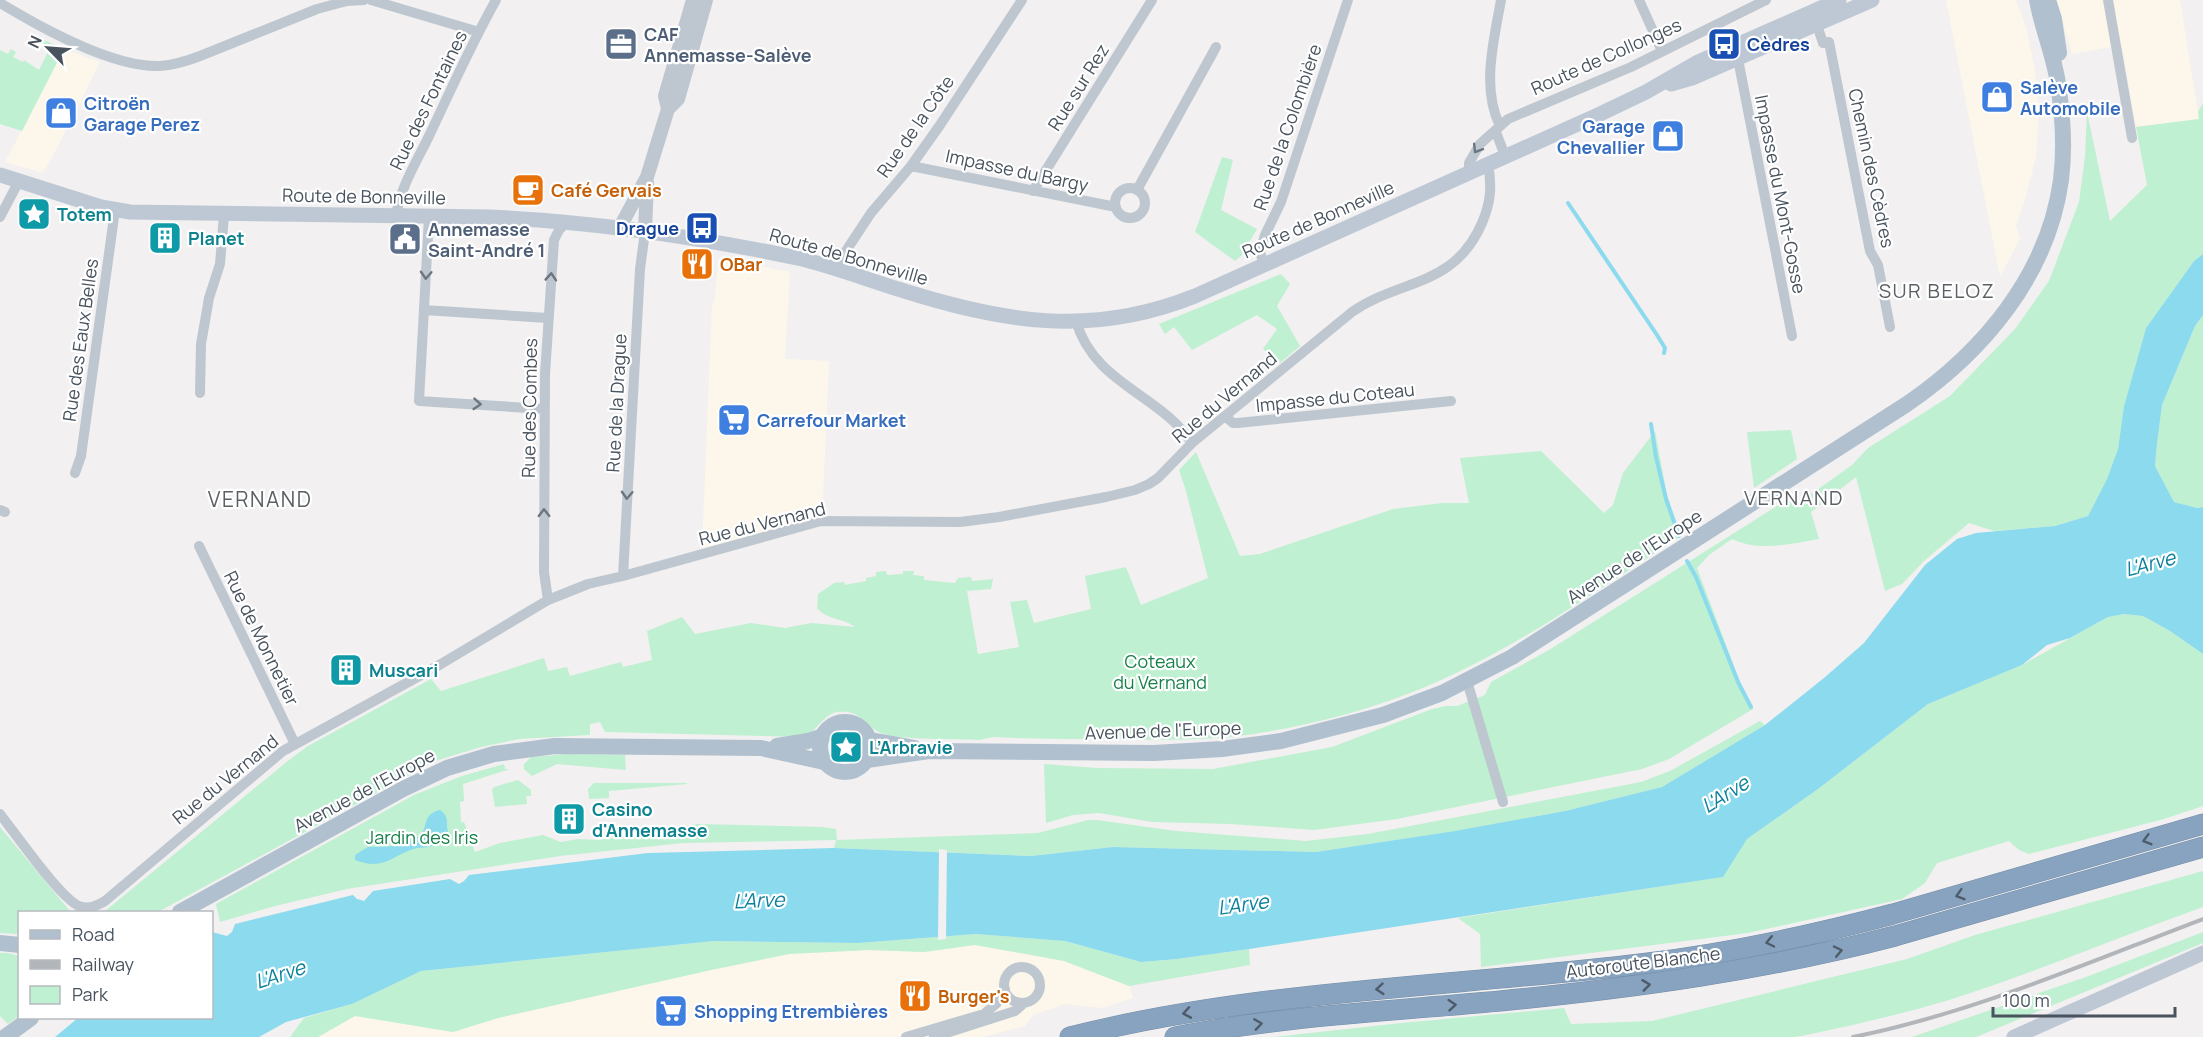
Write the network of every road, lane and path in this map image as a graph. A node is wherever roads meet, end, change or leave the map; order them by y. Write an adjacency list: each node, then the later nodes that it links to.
1 (364, 0): 18 (street)
2 (371, 0): 21 (street)
3 (496, 0): 21 (street, Rue des Fontaines)
4 (693, 0): 26 (street)
5 (706, 0): 26 (street)
6 (1022, 0): 31 (street, Rue de la Côte)
7 (1152, 0): 37 (street, Rue sur Rez)
8 (1348, 0): 47 (street, Rue de la Colombière)
9 (1501, 0): 27 (street)
10 (1639, 0): 23 (street)
11 (1766, 0): 23 (street, Route de Collonges)
12 (1839, 0): 19 (main road, Route de Bonneville)
13 (1872, 0): 19 (main road, Route de Bonneville)
14 (2029, 0): 20 (main road, Avenue de l'Europe)
15 (2037, 0): 20 (main road, Avenue de l'Europe)
16 (2048, 0): 25 (main road)
17 (2108, 0): 28 (street)
18 (0, 3)
19 (1814, 18): 24 (main road, Route de Bonneville); 52 (street, Chemin des Cèdres)
20 (2040, 18): 25 (main road, Avenue de l'Europe)
21 (479, 32): 42 (street, Rue des Fontaines)
22 (1215, 47): 36 (street)
23 (1662, 51): 27 (street, Route de Collonges)
24 (1736, 52): 29 (main road, Route de Bonneville); 53 (street, Impasse du Mont-Gosse)
25 (2060, 99): 63 (main road, Avenue de l'Europe)
26 (668, 109): 34 (street)
27 (1498, 129): 29 (street); 32 (street, Route de Collonges, one-way to 32)
28 (2132, 138)
29 (1505, 156): 30 (main road, Route de Bonneville)
30 (1488, 164): 32 (main road, Route de Bonneville); 57 (street, Rue du Vernand)
31 (911, 166): 37 (street, Impasse du Bargy); 48 (street, Rue de la Côte)
32 (1469, 173): 47 (main road, Route de Bonneville)
33 (0, 175): 35 (main road, Route de Bonneville)
34 (647, 177): 45 (street); 46 (street)
35 (19, 181): 39 (main road, Route de Bonneville); 41 (street)
36 (1137, 190): 38 (street); 38 (street)
37 (1033, 191): 38 (street, Impasse du Bargy)
38 (1116, 207)
39 (115, 210): 40 (main road, Route de Bonneville); 59 (street, Rue des Eaux Belles)
40 (224, 215): 42 (main road, Route de Bonneville); 54 (street)
41 (0, 216)
42 (396, 216): 43 (main road, Route de Bonneville)
43 (429, 217): 44 (main road, Route de Bonneville); 49 (street, one-way to 49)
44 (567, 222): 45 (main road, Route de Bonneville); 50 (street, Rue des Combes, one-way to 44)
45 (619, 229): 46 (main road, Route de Bonneville)
46 (645, 232): 48 (main road, Route de Bonneville); 61 (street, Rue de la Drague, one-way to 61)
47 (1264, 265): 51 (main road, Route de Bonneville)
48 (834, 269): 51 (main road, Route de Bonneville)
49 (424, 310): 50 (street); 56 (street, one-way to 56)
50 (548, 318): 56 (street, Rue des Combes)
51 (1077, 321): 58 (street)
52 (1890, 327)
53 (1792, 336)
54 (200, 393)
55 (1451, 401): 57 (street, Impasse du Coteau)
56 (544, 409): 62 (street, Rue des Combes, one-way to 56)
57 (1225, 416): 58 (street, Rue du Vernand)
58 (1192, 443): 61 (street, Rue du Vernand)
59 (75, 473)
60 (200, 546): 66 (street, Rue de Monnetier)
61 (623, 576): 62 (street, Rue du Vernand)
62 (548, 600): 66 (street, Rue du Vernand)
63 (1467, 681): 68 (main road, Avenue de l'Europe); 71 (street)
64 (823, 736): 65 (main road); 67 (main road, Avenue de l'Europe); 70 (main road)
65 (869, 740): 68 (main road, Avenue de l'Europe); 69 (main road)
66 (296, 744): 72 (street, Rue du Vernand)
67 (761, 748): 70 (main road, Avenue de l'Europe); 75 (main road, Avenue de l'Europe)
68 (929, 751): 69 (main road, Avenue de l'Europe)
69 (867, 760): 70 (main road)
70 (825, 762)
71 (1503, 802)
72 (0, 814)
73 (2203, 824): 85 (highway, Autoroute Blanche, one-way to 85)
74 (2203, 847): 86 (highway, Autoroute Blanche, one-way to 74)
75 (182, 911)
76 (0, 943): 77 (main road)
77 (18, 945)
78 (2203, 953): 87 (main road)
79 (1005, 989): 80 (street); 80 (street); 83 (street)
80 (1024, 1003): 84 (street)
81 (28, 1019): 82 (main road)
82 (5, 1037)
83 (906, 1037)
84 (934, 1037)
85 (1071, 1037)
86 (1175, 1037)
87 (2014, 1037)

